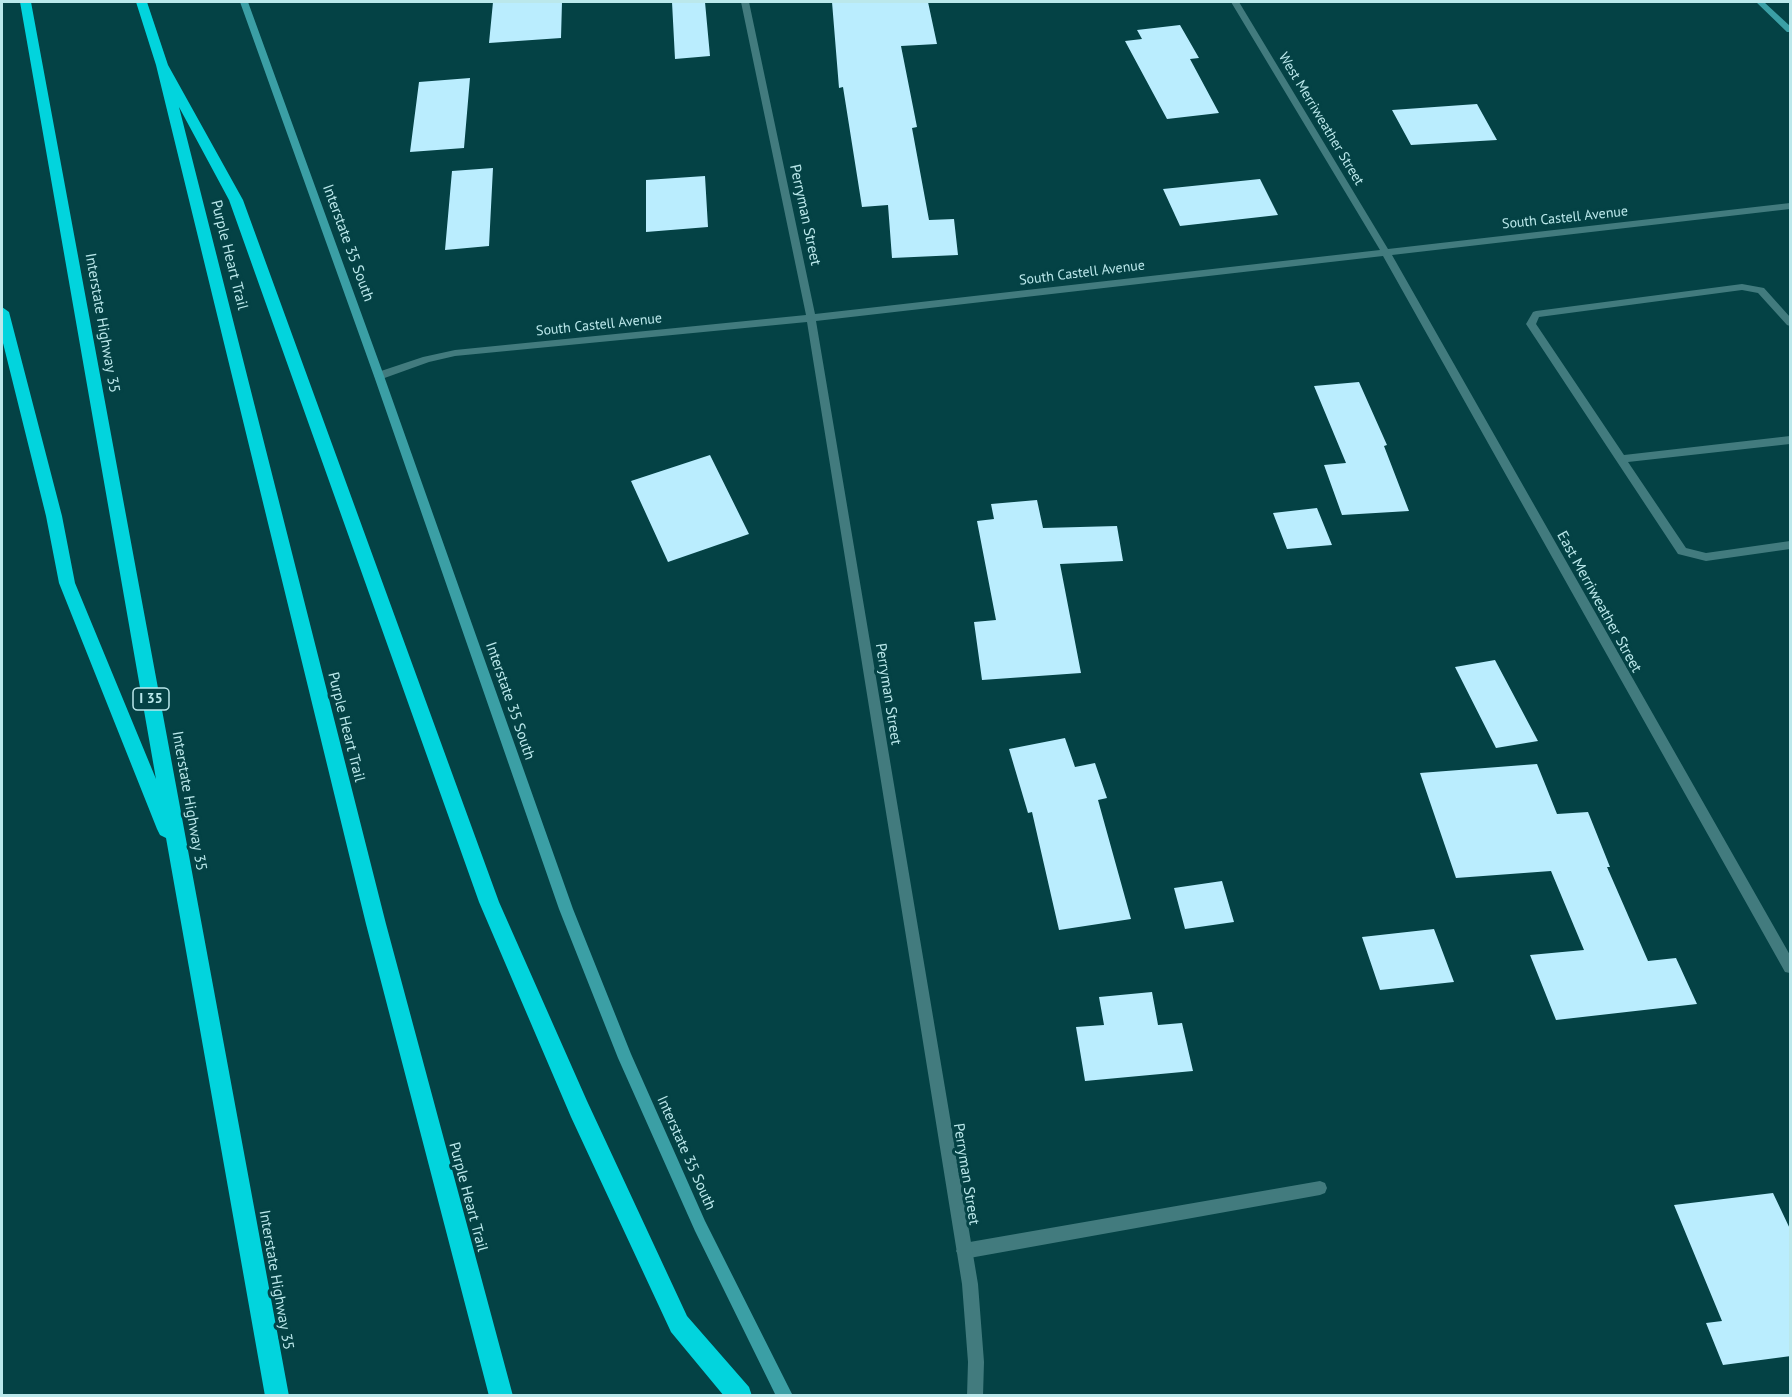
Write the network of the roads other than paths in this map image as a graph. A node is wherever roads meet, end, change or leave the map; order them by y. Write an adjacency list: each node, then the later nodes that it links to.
1 (26, 2): 18 (highway, Interstate Highway 35 / I 35)
2 (141, 2): 8 (highway)
3 (244, 2): 14 (main road, Interstate 35 South)
4 (745, 2): 12 (street, Perryman Street)
5 (1235, 2): 10 (street, West Merriweather Street)
6 (1760, 2): 7 (main road)
7 (1791, 30)
8 (162, 65): 23 (highway, Purple Heart Trail); 24 (highway)
9 (1791, 206): 10 (street, South Castell Avenue)
10 (1384, 251): 12 (street, South Castell Avenue); 19 (street, East Merriweather Street)
11 (2, 312): 18 (highway)
12 (811, 318): 14 (street, South Castell Avenue); 21 (street, Perryman Street)
13 (1791, 323): 16 (street)
14 (379, 376): 25 (main road, Interstate 35 South)
15 (1791, 440): 16 (street)
16 (1622, 459): 17 (street)
17 (1791, 545)
18 (181, 864): 22 (highway, Interstate Highway 35 / I 35)
19 (1791, 967)
20 (1320, 1188): 21 (street)
21 (964, 1251): 26 (street, Perryman Street)
22 (277, 1395)
23 (501, 1395)
24 (740, 1395)
25 (785, 1395)
26 (975, 1395)

